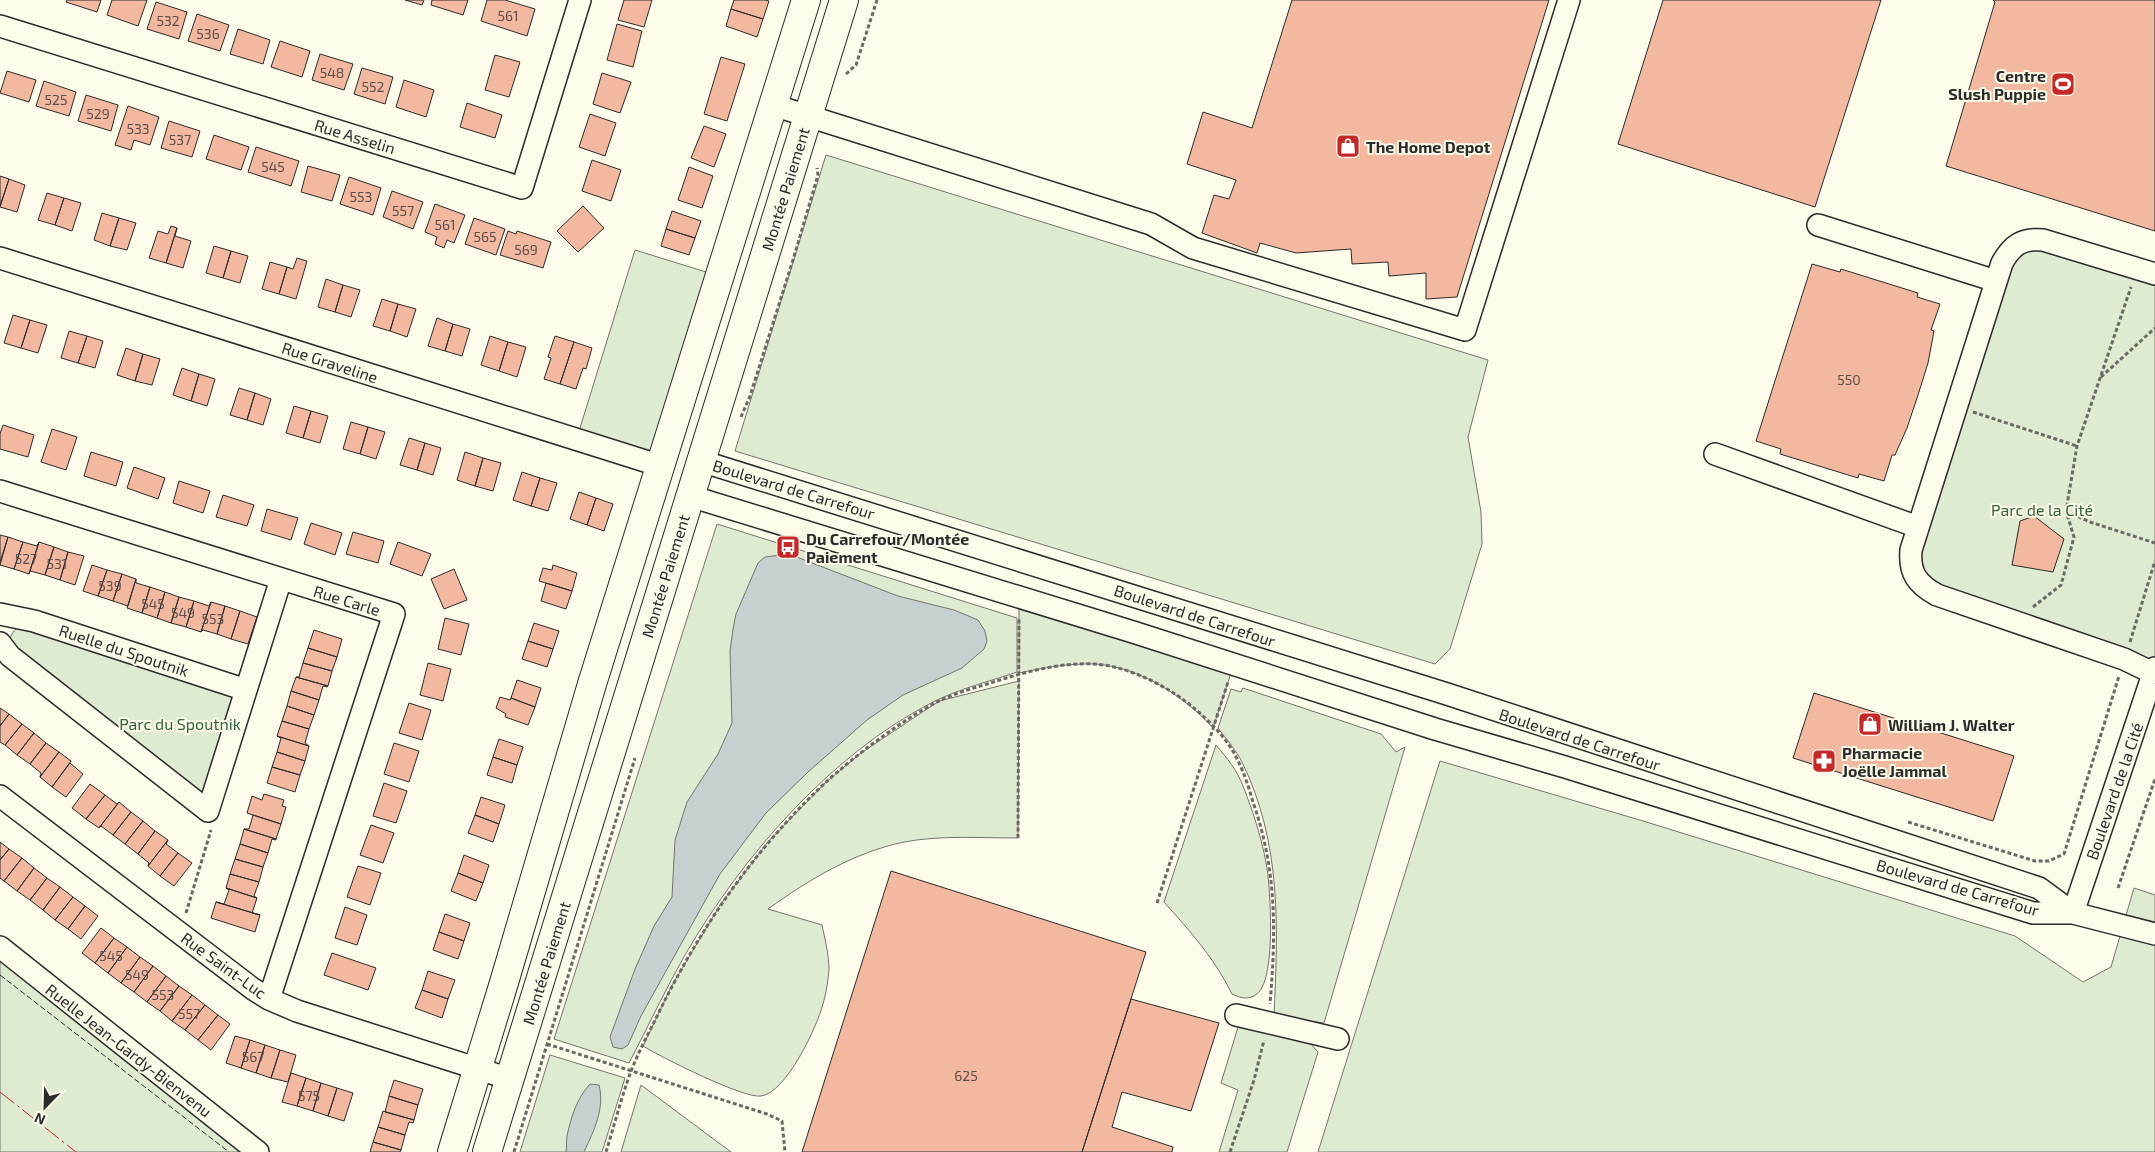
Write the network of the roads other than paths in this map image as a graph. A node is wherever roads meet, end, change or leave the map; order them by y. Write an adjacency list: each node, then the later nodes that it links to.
1 (580, 0): 5 (street, Rue Asselin)
2 (806, 0): 6 (main road, Montée Paiement)
3 (844, 0): 7 (main road, Montée Paiement)
4 (1570, 0): 7 (street)
5 (0, 26)
6 (773, 105): 7 (street); 14 (main road, Montée Paiement)
7 (807, 116): 13 (main road, Montée Paiement)
8 (1818, 225): 11 (street)
9 (0, 258): 14 (street, Rue Graveline)
10 (2146, 272): 11 (street)
11 (1996, 282): 17 (street)
12 (1716, 454): 17 (street)
13 (700, 461): 14 (main road); 16 (main road, Montée Paiement); 24 (street, Boulevard de Carrefour)
14 (661, 466): 16 (main road); 30 (main road, Montée Paiement)
15 (0, 491): 18 (street, Rue Carle)
16 (690, 496): 24 (street, Boulevard de Carrefour); 31 (main road, Montée Paiement)
17 (1918, 527): 21 (street)
18 (281, 579): 22 (street); 27 (street, Rue Carle)
19 (0, 614): 22 (street, Ruelle du Spoutnik)
20 (0, 643): 22 (street)
21 (2154, 670): 24 (street, Boulevard de la Cité)
22 (246, 690)
23 (0, 796): 27 (street, Rue Saint-Luc)
24 (2073, 913): 25 (street)
25 (2155, 934)
26 (0, 948): 32 (street, Ruelle Jean-Gardy-Bienvenu)
27 (269, 999): 30 (street, Rue Saint-Luc)
28 (1236, 1015): 29 (street)
29 (1338, 1039)
30 (478, 1069): 31 (street, Rue Saint-Luc); 33 (main road, Montée Paiement)
31 (510, 1079): 34 (main road, Montée Paiement)
32 (258, 1152)
33 (452, 1152)
34 (487, 1152)

